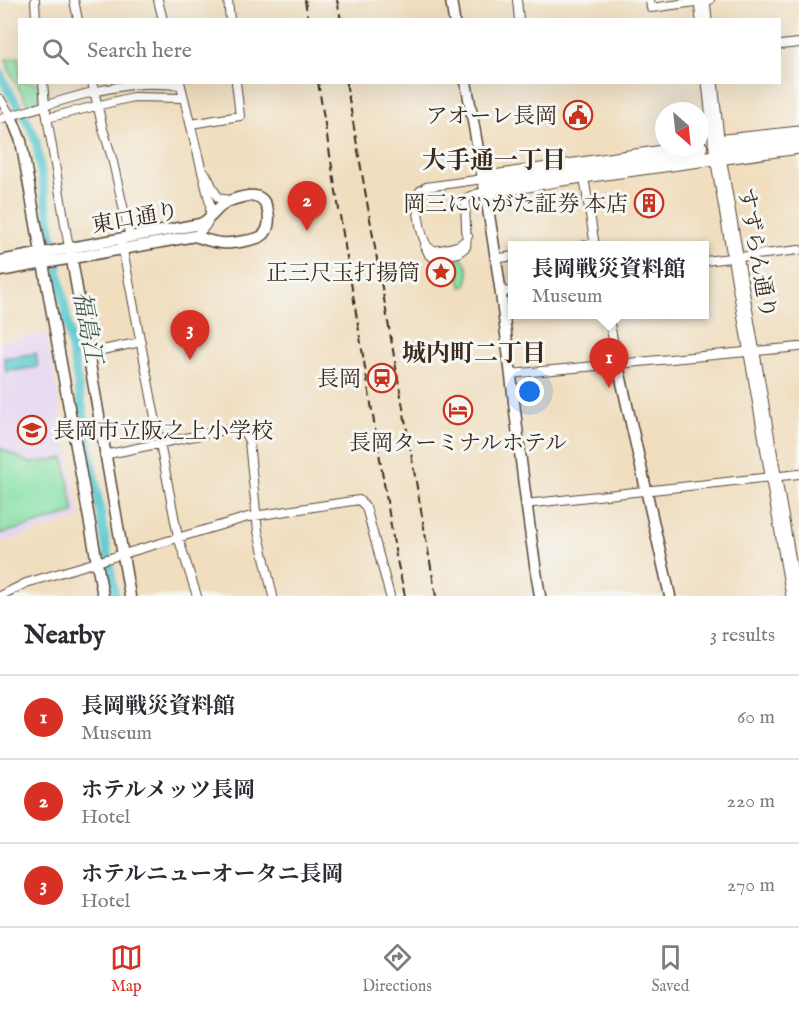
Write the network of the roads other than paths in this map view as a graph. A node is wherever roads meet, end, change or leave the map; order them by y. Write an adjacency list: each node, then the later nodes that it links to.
1 (34, 0): 9 (street)
2 (74, 0): 10 (street)
3 (158, 0): 11 (street)
4 (228, 0): 12 (street)
5 (451, 0): 13 (street)
6 (517, 0): 14 (street)
7 (650, 0): 8 (street)
8 (705, 0): 15 (highway)
9 (36, 18)
10 (78, 18)
11 (162, 18)
12 (230, 18)
13 (454, 18)
14 (519, 18)
15 (704, 18)
16 (799, 43): 17 (street)
17 (781, 45)
18 (43, 84): 28 (street)
19 (92, 84): 24 (street)
20 (180, 84): 24 (street); 25 (street)
21 (236, 84): 31 (street)
22 (466, 84): 39 (street)
23 (710, 84): 35 (highway, すずらん通り)
24 (94, 93): 27 (street); 28 (street)
25 (184, 98): 27 (street); 31 (street)
26 (0, 99): 29 (street)
27 (97, 105): 30 (street); 43 (street)
28 (41, 107): 29 (street); 30 (street)
29 (8, 117): 50 (street)
30 (47, 118): 47 (street)
31 (191, 124): 37 (street)
32 (799, 134): 35 (highway)
33 (799, 146): 35 (highway)
34 (709, 149): 35 (main road)
35 (717, 150): 38 (main road); 48 (highway, すずらん通り)
36 (655, 155): 39 (main road)
37 (202, 169): 40 (street); 41 (street)
38 (584, 177): 39 (main road); 44 (street)
39 (484, 185): 39 (street); 51 (street)
40 (229, 200): 41 (street); 42 (street)
41 (211, 219): 42 (street); 43 (street, 東口通り)
42 (195, 236): 45 (street, 東口通り)
43 (125, 238): 45 (street); 47 (street, 東口通り)
44 (595, 241)
45 (123, 250): 47 (street, 東口通り); 58 (street)
46 (799, 250): 48 (street)
47 (68, 254): 50 (street); 61 (street)
48 (736, 256): 52 (street); 60 (highway, すずらん通り)
49 (508, 257): 51 (street)
50 (44, 258): 53 (street); 54 (street); 73 (street)
51 (495, 259): 56 (street)
52 (709, 260)
53 (0, 261)
54 (0, 271)
55 (508, 291): 56 (street)
56 (501, 293): 63 (street)
57 (609, 319): 62 (street)
58 (141, 342): 61 (street); 64 (street)
59 (799, 346): 60 (street)
60 (752, 351): 62 (street); 67 (highway, すずらん通り)
61 (88, 353): 65 (street)
62 (618, 365): 63 (street); 68 (street)
63 (510, 374): 69 (street)
64 (160, 443): 65 (street); 70 (street); 71 (street)
65 (104, 455): 72 (street)
66 (799, 474): 67 (street)
67 (774, 477): 68 (street); 82 (highway, すずらん通り)
68 (646, 490): 69 (street); 81 (street)
69 (525, 504): 80 (street)
70 (257, 517): 71 (street); 78 (street); 79 (street)
71 (178, 537): 72 (street); 77 (street)
72 (120, 555): 73 (street); 76 (street)
73 (100, 560): 74 (street); 75 (street)
74 (0, 596)
75 (103, 596)
76 (130, 596)
77 (197, 596)
78 (273, 596)
79 (390, 596)
80 (540, 596)
81 (670, 596)
82 (794, 596)

